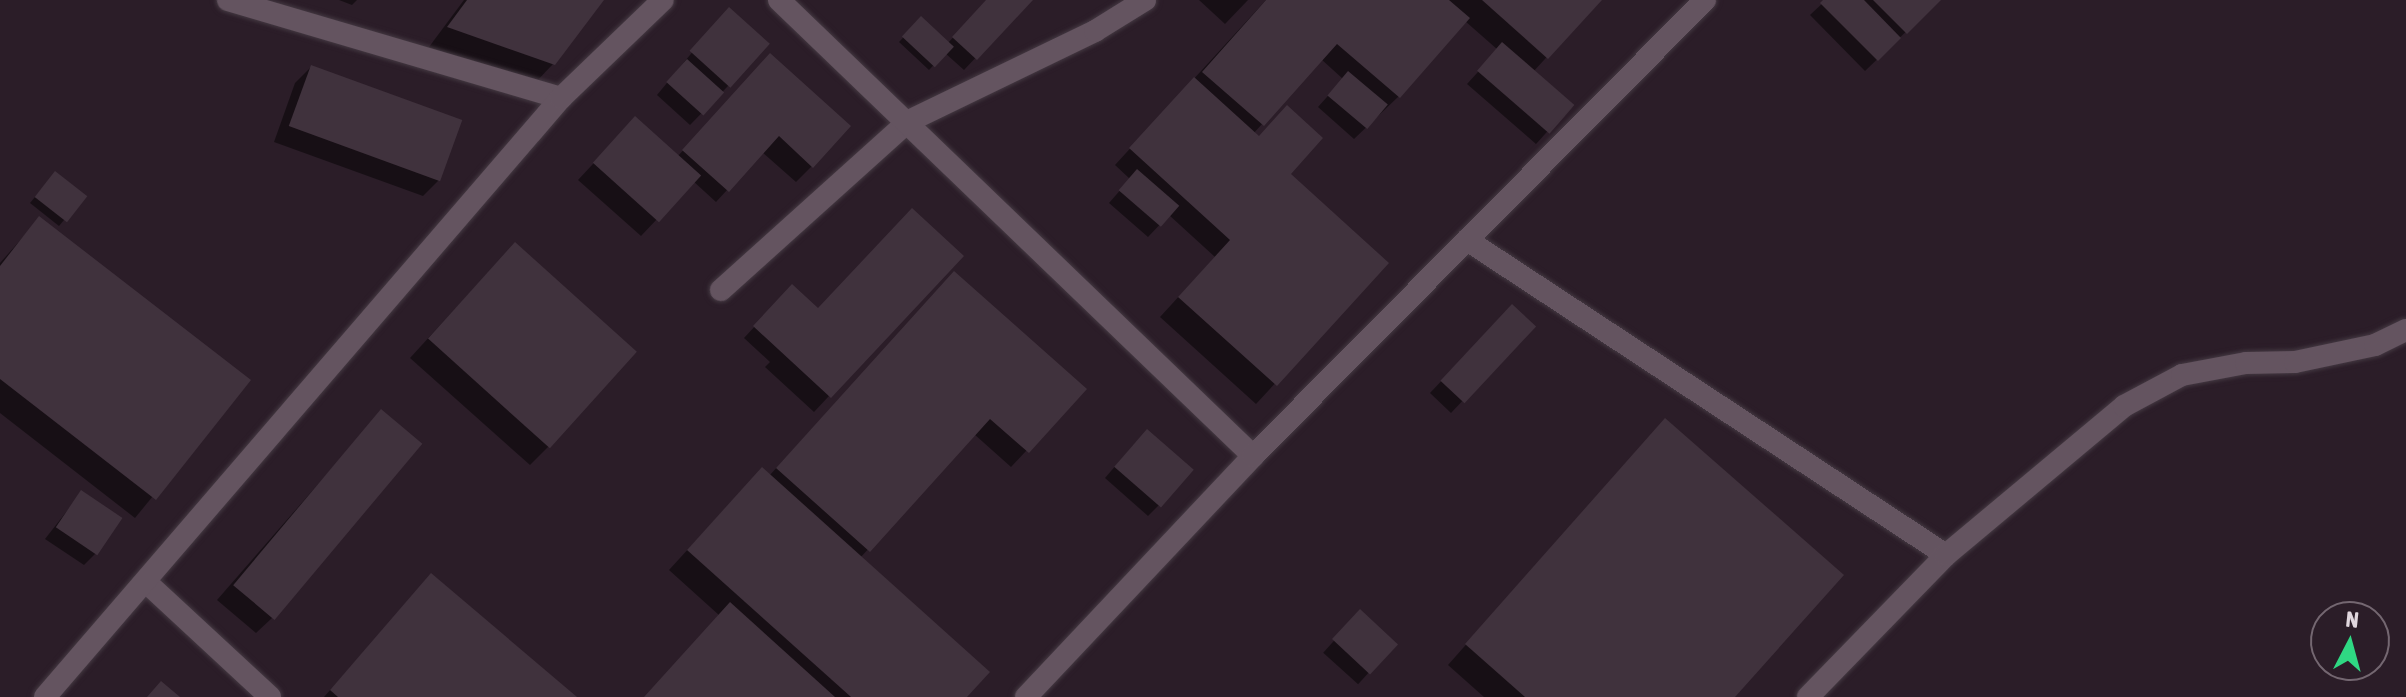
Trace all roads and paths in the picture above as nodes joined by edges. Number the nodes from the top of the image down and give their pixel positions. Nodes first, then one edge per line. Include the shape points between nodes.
1 (228, 0) edge
2 (663, 0) edge
3 (779, 0) edge
4 (1145, 0) edge
5 (1705, 0) edge
6 (561, 98) junction
7 (909, 121) junction
8 (1467, 240) junction
9 (721, 290) dead end
10 (2406, 330) edge
11 (1253, 456) junction
12 (1946, 555) junction
13 (146, 582) junction
14 (45, 697) edge
15 (270, 697) edge
16 (1026, 697) edge
17 (1808, 697) edge

1 - 6 street
2 - 6 street
3 - 7 street
4 - 7 street via 1095,31
5 - 8 street
6 - 13 street
7 - 9 street
7 - 11 street
8 - 11 street
8 - 12 street
10 - 12 street via 2375,345 2295,362 2246,363 2182,375 2124,406
11 - 16 street
12 - 17 street
13 - 14 street
13 - 15 street

